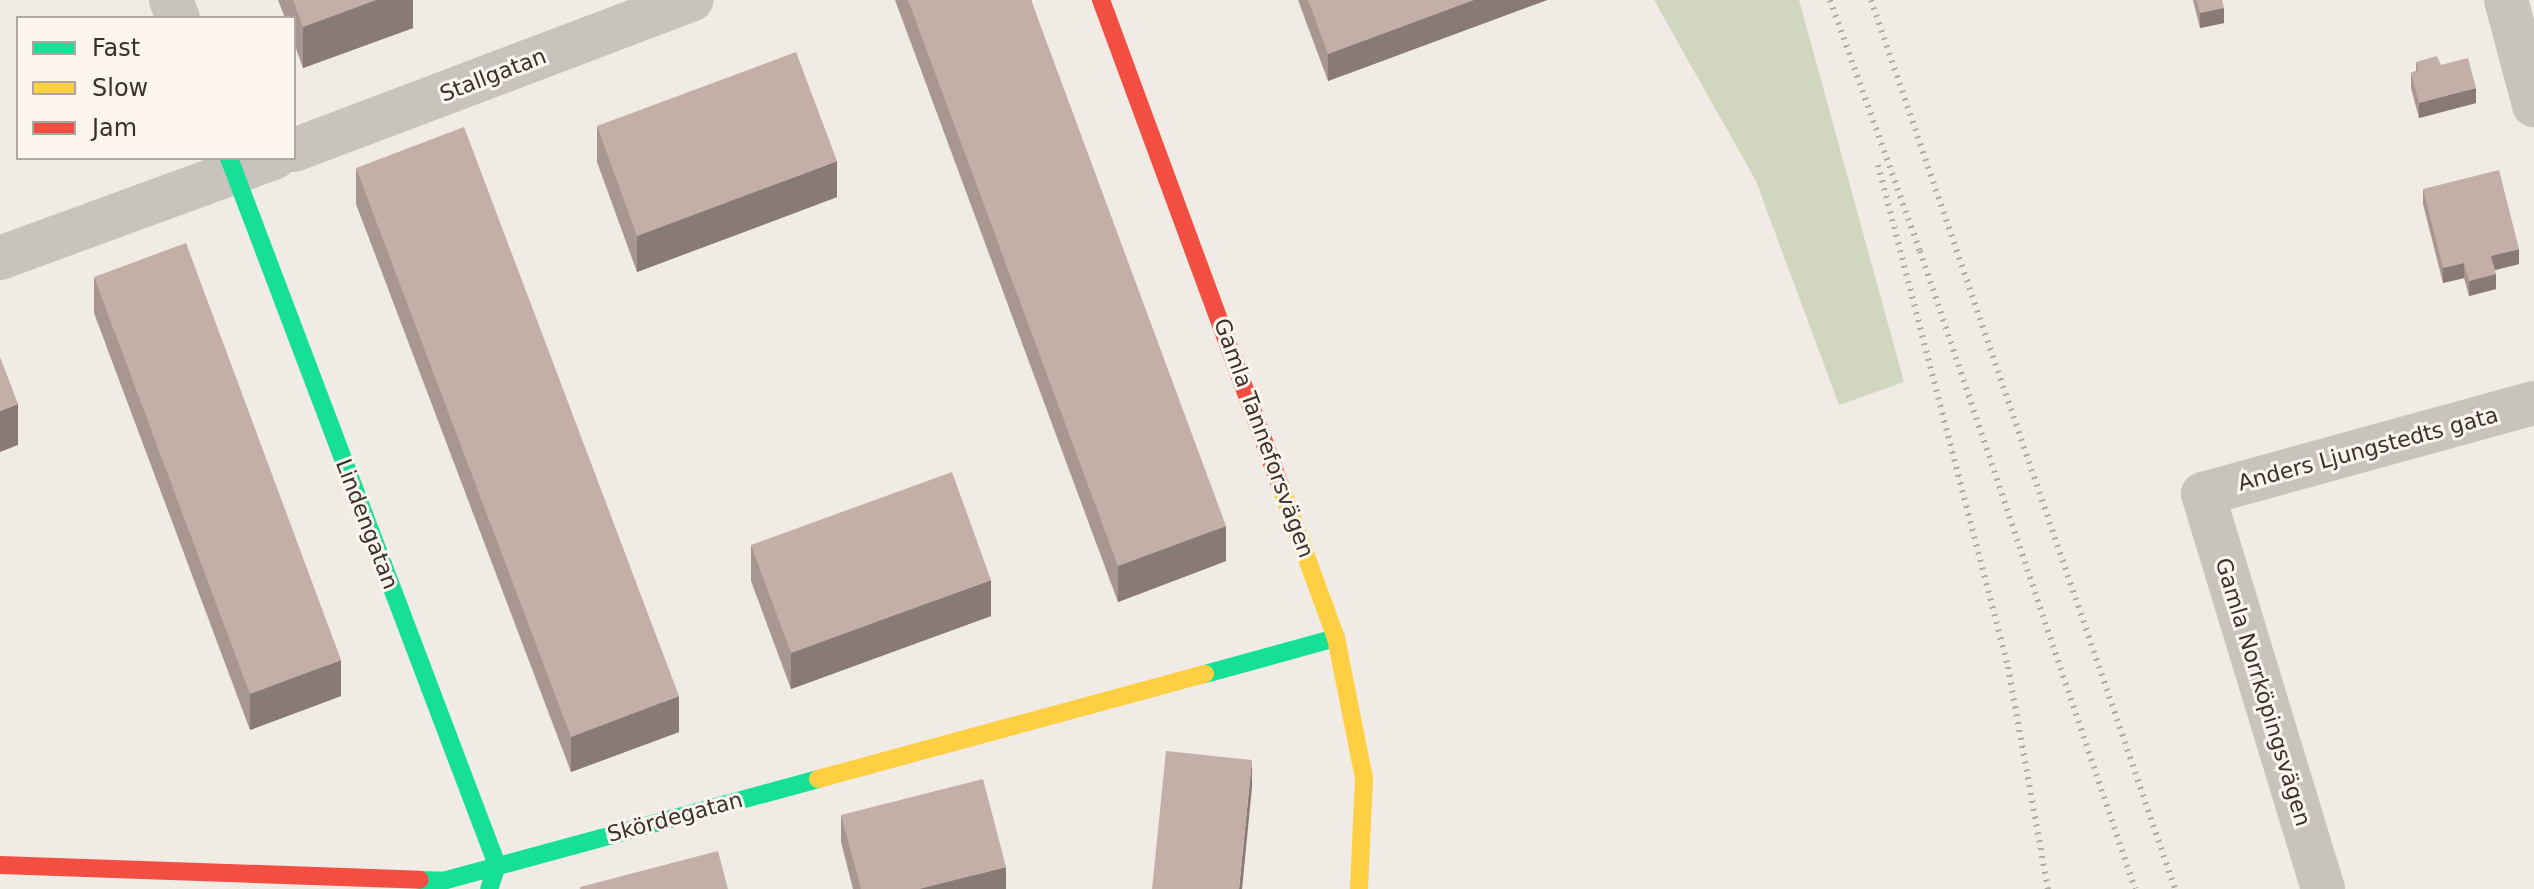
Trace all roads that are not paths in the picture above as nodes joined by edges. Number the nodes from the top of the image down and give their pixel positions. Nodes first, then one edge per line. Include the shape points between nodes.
1 (692, 0) edge
2 (1101, 0) edge
3 (2506, 0) edge
4 (2534, 105) edge
5 (296, 149) edge
6 (245, 163) edge
7 (0, 258) edge
8 (2534, 403) edge
9 (2203, 494) joint
10 (1336, 638) junction
11 (0, 865) edge
12 (497, 865) junction
13 (489, 889) edge
14 (1359, 889) edge
15 (2323, 889) edge

1 - 5 street, Stallgatan
2 - 10 street, Gamla Tanneforsvägen
3 - 4 street
6 - 7 street
6 - 12 street, Lindengatan
8 - 9 street, Anders Ljungstedts gata
9 - 15 street, Gamla Norrköpingsvägen
10 - 12 street, Skördegatan
10 - 14 street, Gamla Tanneforsvägen via 1364,778
11 - 12 street, Skördegatan via 443,881
12 - 13 street

